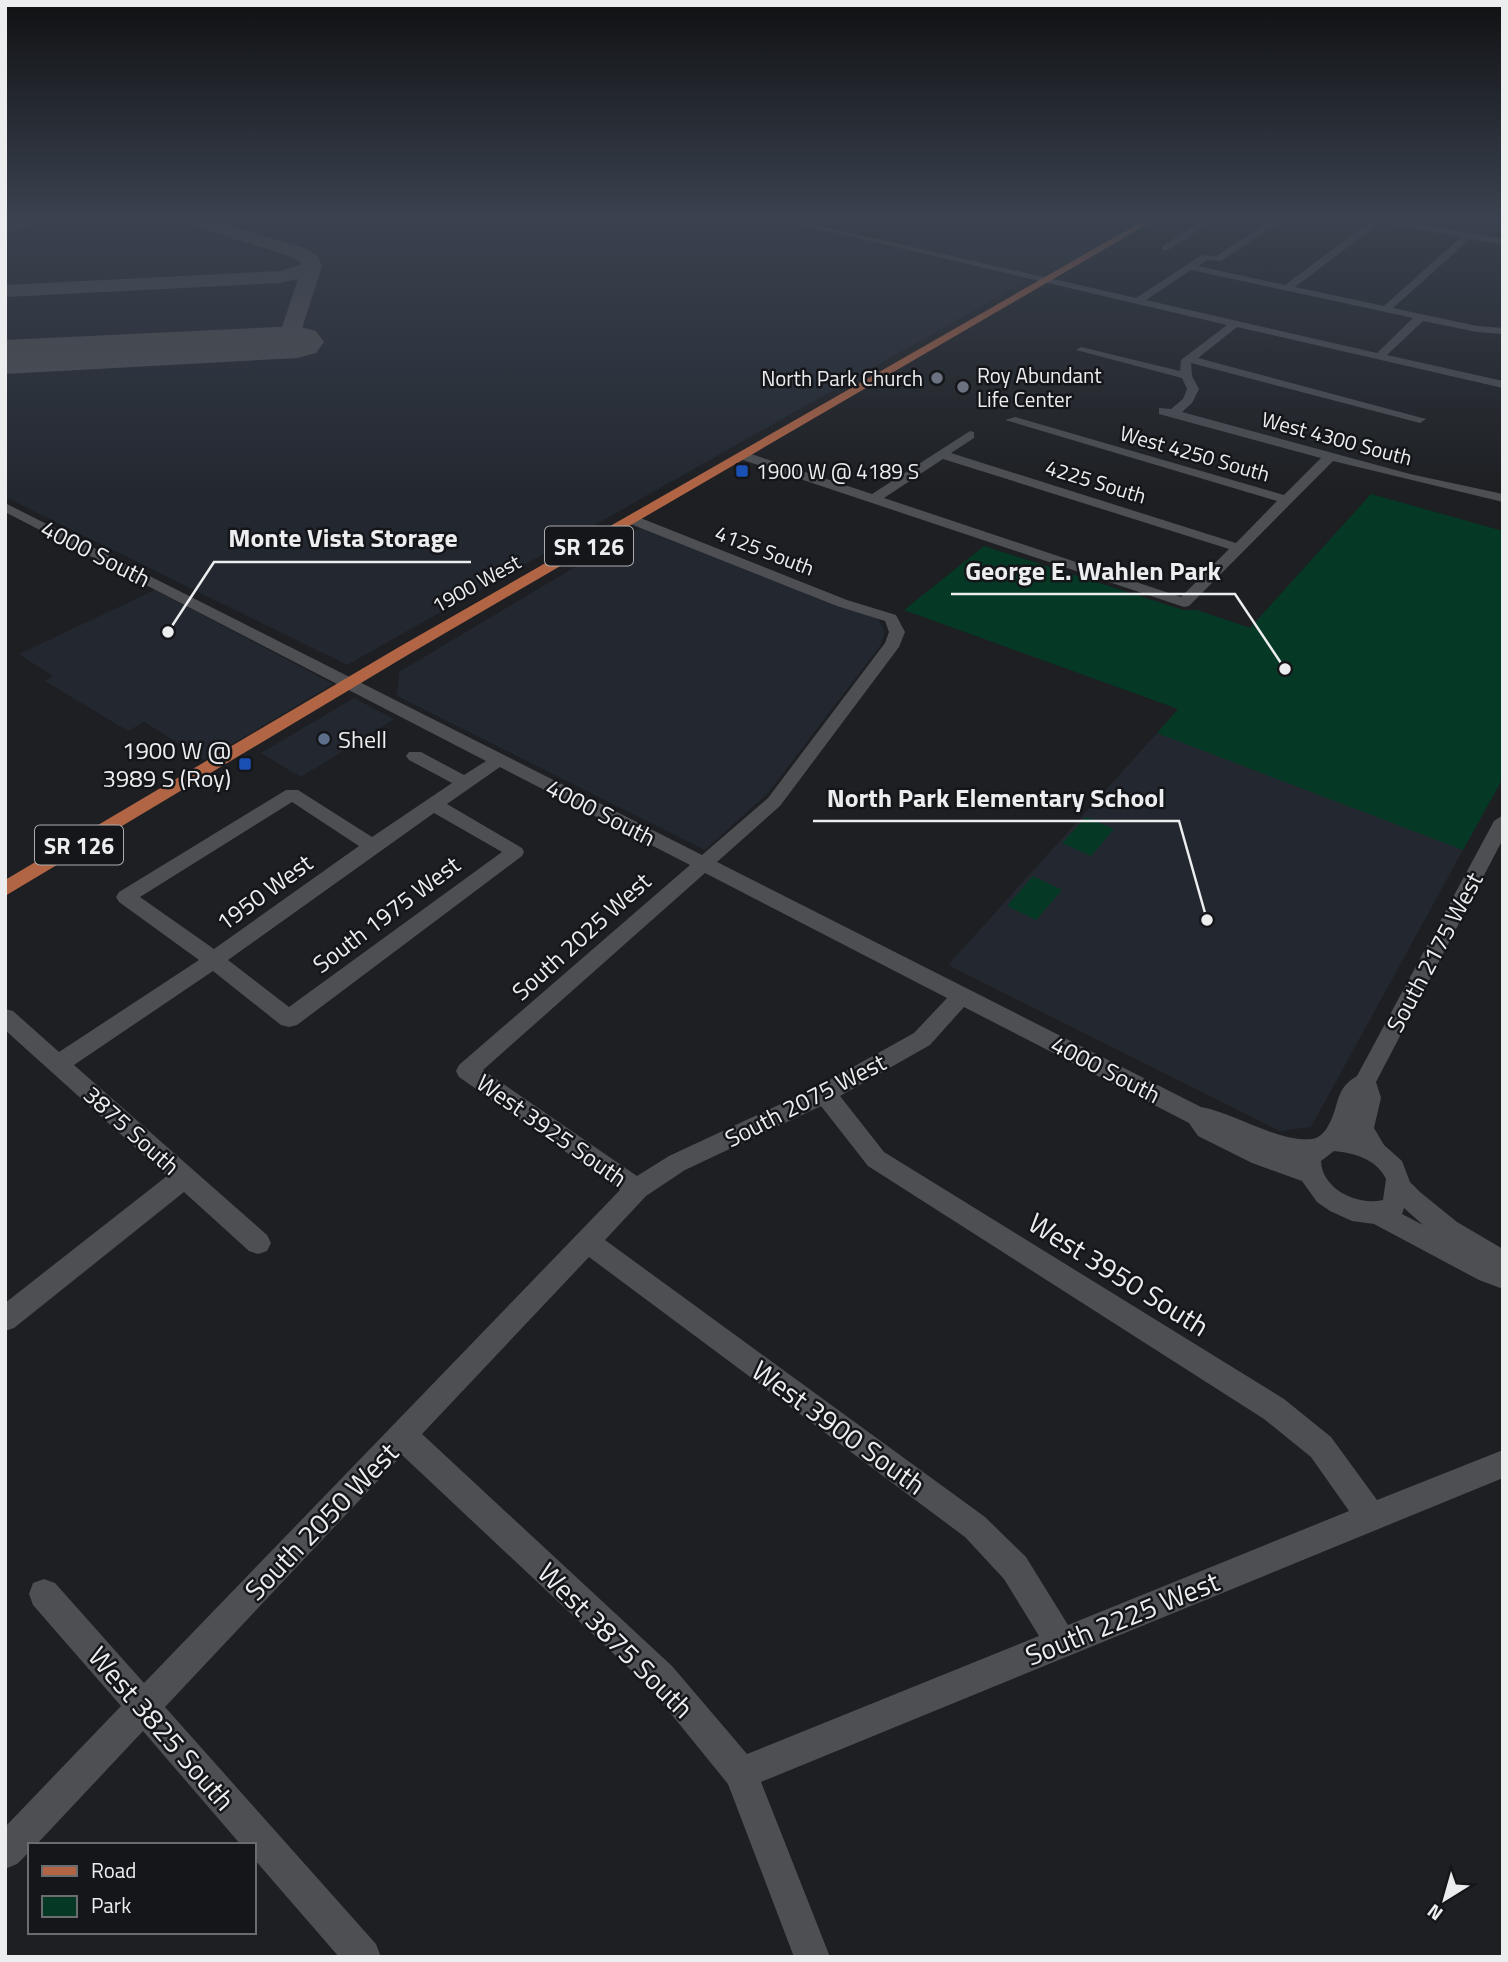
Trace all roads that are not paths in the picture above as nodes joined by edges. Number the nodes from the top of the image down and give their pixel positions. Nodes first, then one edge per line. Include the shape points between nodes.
1 (997, 310) edge
2 (1176, 310) edge
3 (1389, 310) edge
4 (1421, 317) junction
5 (1236, 323) junction
6 (1501, 328) edge
7 (1081, 350) dead end
8 (1380, 356) junction
9 (1190, 359) junction
10 (1186, 376) junction
11 (1503, 385) edge
12 (1420, 419) dead end
13 (1011, 421) dead end
14 (970, 435) dead end
15 (941, 454) junction
16 (744, 456) junction
17 (1330, 456) junction
18 (1503, 498) edge
19 (874, 499) junction
20 (1287, 500) junction
21 (5, 507) edge
22 (633, 520) junction
23 (1239, 548) junction
24 (882, 616) joint
25 (350, 683) junction
26 (415, 756) dead end
27 (499, 760) junction
28 (465, 783) junction
29 (433, 804) junction
30 (1503, 821) edge
31 (372, 846) junction
32 (702, 864) junction
33 (5, 889) edge
34 (214, 960) junction
35 (961, 996) junction
36 (5, 1017) edge
37 (59, 1064) junction
38 (467, 1071) joint
39 (1365, 1082) junction
40 (825, 1094) junction
41 (1375, 1152) junction
42 (1319, 1155) junction
43 (184, 1177) junction
44 (1400, 1188) junction
45 (637, 1189) junction
46 (1377, 1213) junction
47 (587, 1241) junction
48 (258, 1243) dead end
49 (1503, 1262) edge
50 (1503, 1277) edge
51 (5, 1319) edge
52 (402, 1436) junction
53 (1503, 1464) edge
54 (1371, 1517) junction
55 (44, 1594) dead end
56 (1061, 1643) junction
57 (144, 1707) junction
58 (741, 1773) junction
59 (5, 1852) edge
60 (363, 1957) edge
61 (812, 1957) edge

1 - 16 main road, 1900 West / SR 126
2 - 5 street
3 - 4 street
4 - 6 street via 1477,329
4 - 8 street
5 - 8 street
5 - 9 street
7 - 10 street
8 - 11 street
9 - 10 street via 1185,362
9 - 12 street
10 - 17 street, West 4300 South via 1193,389 1188,401 1168,413
13 - 20 street, West 4250 South
14 - 15 street
15 - 19 street
15 - 23 street, 4225 South
16 - 19 street
16 - 22 main road, 1900 West / SR 126
17 - 18 street, West 4300 South
17 - 20 street
19 - 23 street via 1184,603
20 - 23 street
21 - 25 street, 4000 South
22 - 24 street, 4125 South
22 - 25 main road, 1900 West / SR 126
24 - 32 street, South 2025 West via 895,625 893,644 774,802
25 - 27 street, 4000 South
25 - 33 main road, 1900 West / SR 126
26 - 28 street
27 - 28 street, 1950 West
27 - 32 street, 4000 South
28 - 29 street, 1950 West
29 - 31 street, 1950 West
29 - 34 street, South 1975 West via 515,852 289,1019
30 - 39 street, South 2175 West
31 - 34 street, 1950 West
31 - 34 street via 292,794 126,897
32 - 35 street, 4000 South
32 - 38 street, South 2025 West
34 - 37 street, 1950 West
35 - 40 street, South 2075 West via 922,1039
35 - 42 street, 4000 South via 1197,1116 1206,1129 1260,1156
36 - 37 street, 3875 South
37 - 43 street, 3875 South
38 - 45 street, West 3925 South
39 - 41 street, South 2175 West via 1370,1098 1362,1128
39 - 42 street, South 2175 West via 1353,1089 1339,1128
40 - 45 street, South 2075 West via 677,1163
40 - 54 street, West 3950 South via 876,1159 1275,1409 1321,1447
41 - 42 street via 1350,1142
41 - 44 street via 1393,1168
42 - 46 street via 1321,1192 1341,1207
43 - 48 street, 3875 South
43 - 51 street
44 - 46 street via 1392,1208
44 - 49 street via 1443,1228
45 - 47 street, South 2050 West
46 - 50 street
47 - 52 street, South 2050 West
47 - 56 street, West 3900 South via 975,1527 1015,1568
52 - 57 street, South 2050 West
52 - 58 street, West 3875 South via 661,1677
53 - 54 street, South 2225 West
54 - 56 street, South 2225 West
55 - 57 street, West 3825 South
56 - 58 street, South 2225 West
57 - 59 street, South 2050 West
57 - 60 street, West 3825 South
58 - 61 street, West 3875 South

